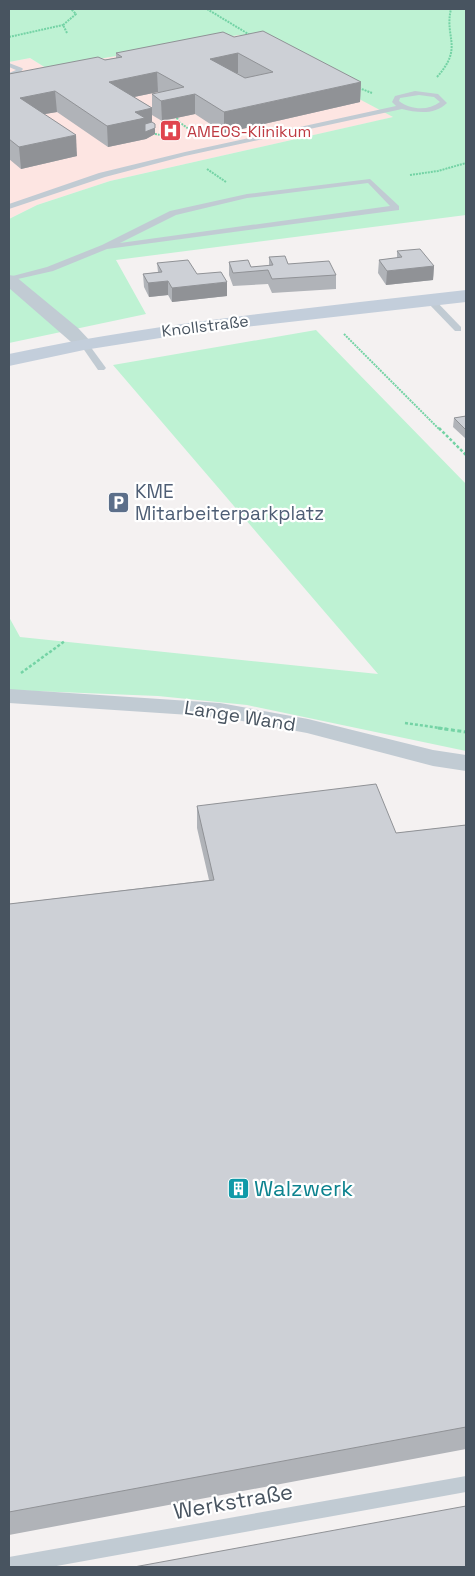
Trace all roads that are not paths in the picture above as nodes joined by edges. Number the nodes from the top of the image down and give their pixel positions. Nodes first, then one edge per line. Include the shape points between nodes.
1 (9, 65) edge
2 (9, 75) edge
3 (402, 107) junction
4 (9, 207) edge
5 (105, 247) junction
6 (9, 279) edge
7 (466, 296) edge
8 (431, 301) junction
9 (458, 329) dead end
10 (84, 344) junction
11 (9, 360) edge
12 (101, 368) dead end
13 (11, 687) edge
14 (466, 763) edge
15 (466, 1484) edge
16 (9, 1566) edge

1 - 2 lane via 20,69
3 - 3 lane via 395,100 408,93 442,98 444,103 431,109
3 - 4 lane via 102,175
5 - 5 lane via 173,213 247,196 370,181 396,208
5 - 6 lane via 50,269
6 - 10 street
7 - 8 street, Knollstraße
8 - 9 lane
8 - 10 street, Knollstraße via 192,327
10 - 11 street, Knollstraße
10 - 12 lane
13 - 14 street, Lange Wand via 220,710 308,726 433,758
15 - 16 lane, Werkstraße

